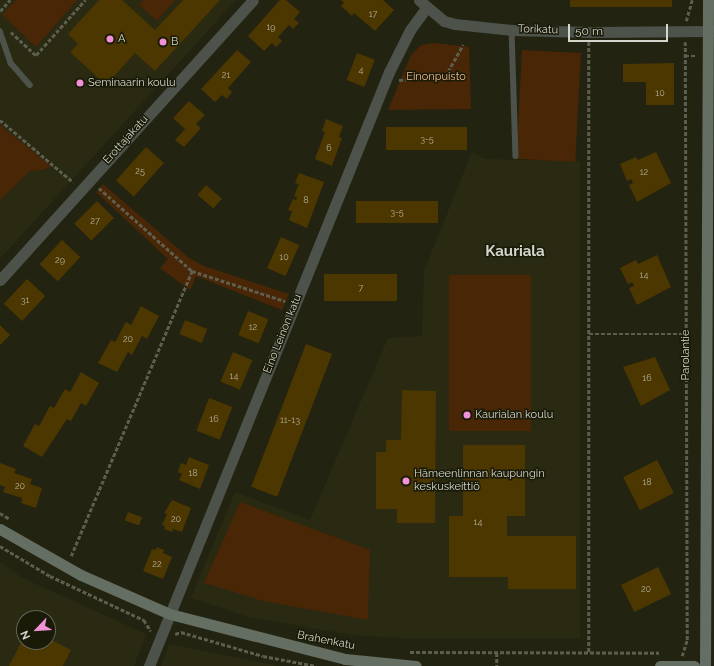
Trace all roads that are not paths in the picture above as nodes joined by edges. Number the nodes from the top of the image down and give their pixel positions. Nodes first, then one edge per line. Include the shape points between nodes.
1 (708, 0) edge
2 (251, 1) edge
3 (423, 4) edge
4 (512, 30) junction
5 (0, 31) edge
6 (711, 31) edge
7 (30, 85) dead end
8 (516, 156) dead end
9 (0, 280) edge
10 (0, 529) edge
11 (170, 614) junction
12 (345, 663) edge
13 (149, 666) edge
14 (416, 666) edge
15 (660, 666) edge
16 (694, 666) edge
17 (705, 666) edge

1 - 6 main road, Parolantie
2 - 9 street, Erottajakatu
3 - 4 street, Torikatu via 450,23
3 - 11 street, Eino Leinon katu via 389,72
4 - 6 street, Torikatu
4 - 8 lane
5 - 7 lane via 11,63
6 - 17 main road, Parolantie
10 - 11 main road, Brahenkatu via 81,575
11 - 12 main road, Brahenkatu
11 - 13 street, Eino Leinon katu
12 - 14 main road, Brahenkatu
15 - 16 main road

